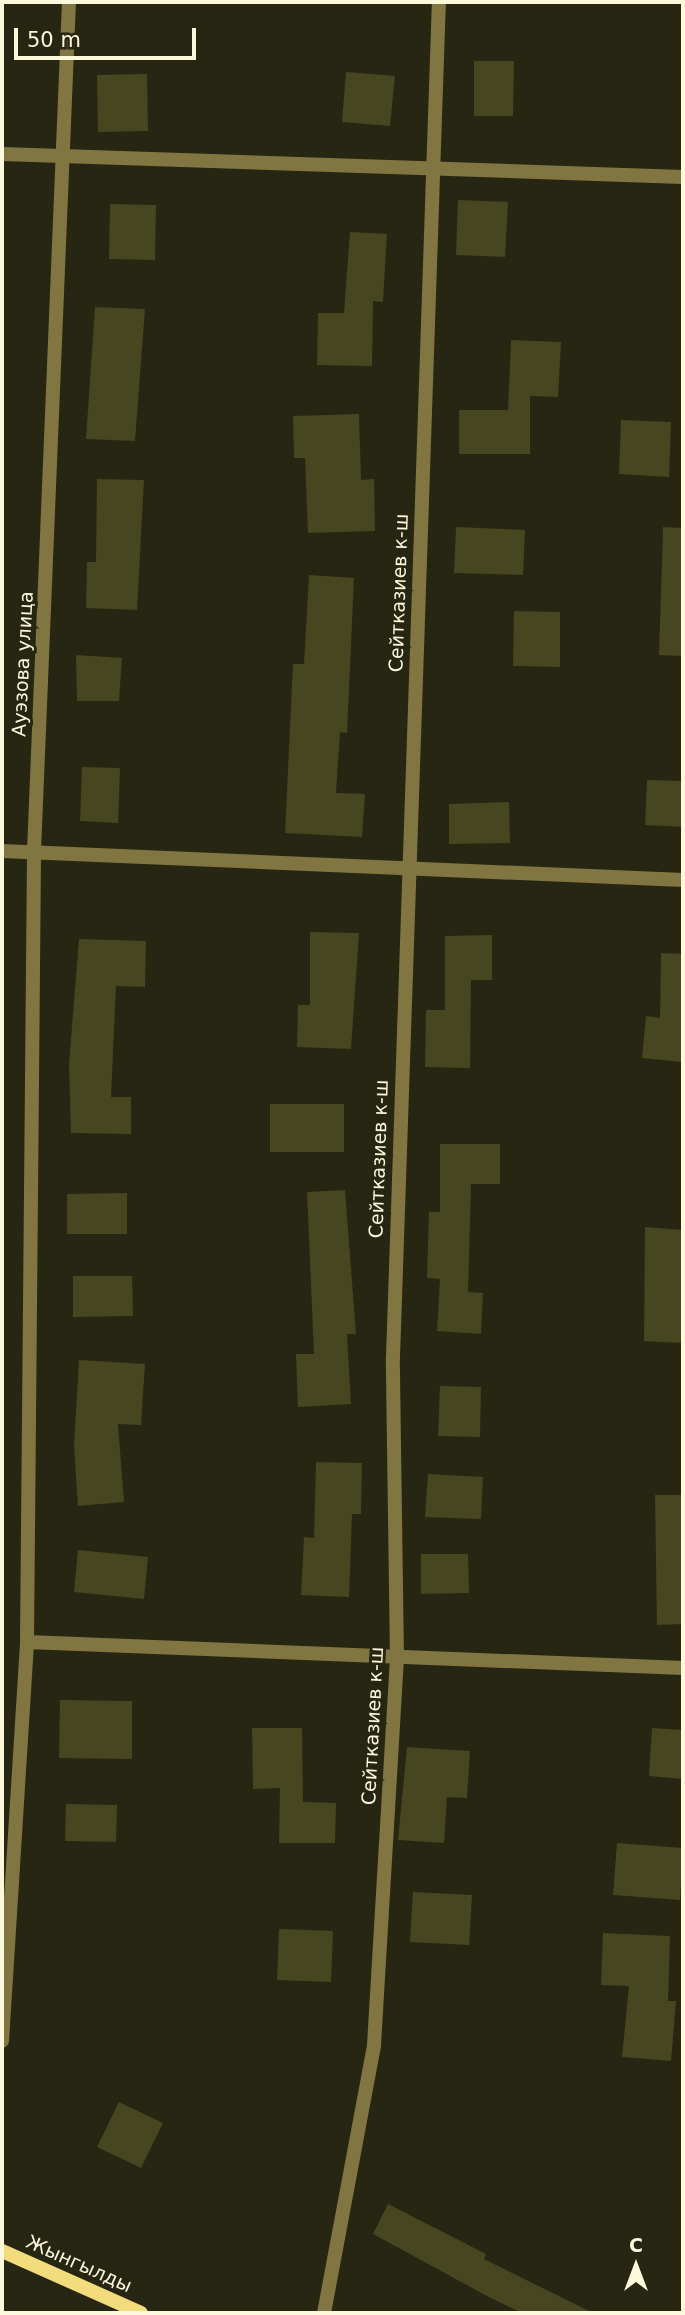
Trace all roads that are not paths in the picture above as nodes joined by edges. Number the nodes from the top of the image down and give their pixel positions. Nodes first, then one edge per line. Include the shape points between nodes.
1 (69, 2) edge
2 (439, 2) edge
3 (2, 154) edge
4 (66, 155) junction
5 (434, 169) junction
6 (683, 177) edge
7 (2, 851) edge
8 (34, 851) junction
9 (407, 869) junction
10 (683, 880) edge
11 (27, 1642) junction
12 (397, 1660) junction
13 (683, 1668) edge
14 (2, 2041) edge
15 (2, 2251) edge
16 (141, 2313) edge
17 (324, 2313) edge

1 - 4 street, Ауэзова улица
2 - 5 street, Сейтказиев к-ш
3 - 4 street
4 - 5 street
4 - 8 street, Ауэзова улица
5 - 6 street
5 - 9 street, Сейтказиев к-ш
7 - 8 street
8 - 9 street
8 - 11 street, Ауэзова улица
9 - 10 street
9 - 12 street, Сейтказиев к-ш via 393,1357
11 - 12 street
11 - 14 street, Ауэзова улица
12 - 13 street
12 - 17 street, Сейтказиев к-ш via 374,2045
15 - 16 street, Жынгылды

